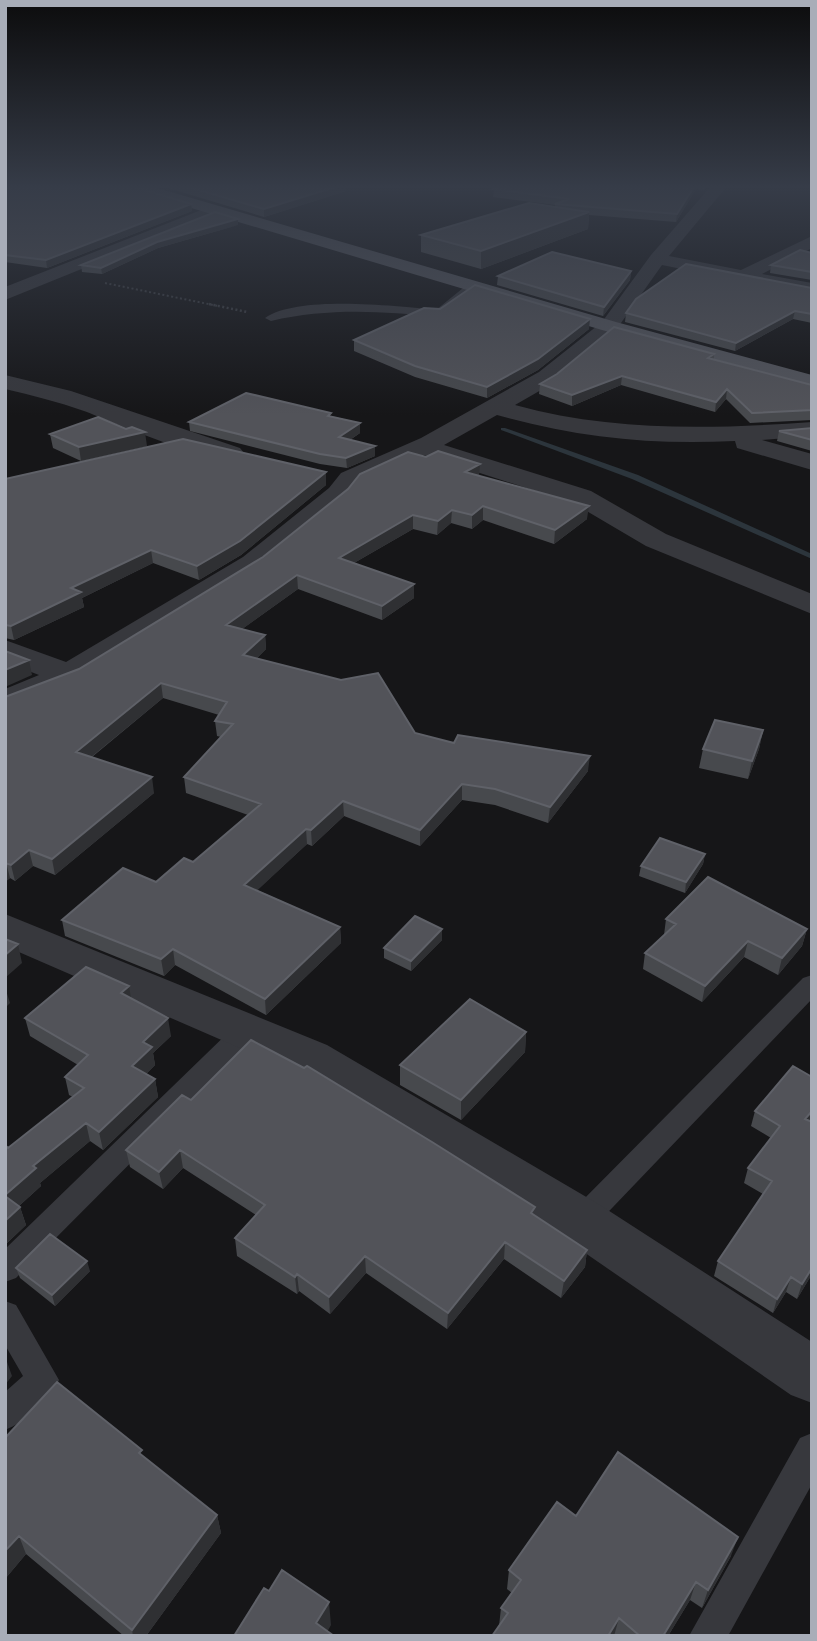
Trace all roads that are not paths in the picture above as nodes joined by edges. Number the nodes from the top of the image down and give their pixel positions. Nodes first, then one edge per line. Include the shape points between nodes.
1 (84, 262) edge
2 (389, 262) edge
3 (655, 262) edge
4 (671, 262) edge
5 (772, 262) edge
6 (5, 273) edge
7 (745, 275) junction
8 (45, 277) junction
9 (472, 286) junction
10 (812, 289) edge
11 (5, 294) edge
12 (271, 318) road end
13 (609, 326) junction
14 (5, 382) edge
15 (812, 382) edge
16 (496, 407) junction
17 (812, 429) edge
18 (724, 436) junction
19 (422, 447) junction
20 (256, 459) edge
21 (812, 462) edge
22 (320, 475) edge
23 (350, 479) junction
24 (812, 605) edge
25 (5, 650) edge
26 (68, 675) junction
27 (5, 701) edge
28 (5, 929) edge
29 (812, 984) edge
30 (246, 1031) junction
31 (581, 1221) junction
32 (5, 1269) edge
33 (5, 1315) edge
34 (812, 1375) edge
35 (5, 1414) edge
36 (812, 1450) edge
37 (707, 1636) edge

1 - 8 street
2 - 9 main road
3 - 13 street
4 - 7 street
5 - 7 street
6 - 8 street
7 - 10 street
8 - 11 street
9 - 12 lane via 438,314 382,307 301,309
9 - 13 main road
13 - 15 main road
13 - 16 street via 547,377
14 - 20 street via 85,402 180,445
16 - 18 street via 578,428
16 - 19 street
17 - 18 street
18 - 21 street
19 - 23 street
19 - 24 street via 582,497 656,540
22 - 23 street
23 - 26 street via 254,563
25 - 26 street
26 - 27 street
28 - 30 street
29 - 31 lane
30 - 31 street via 310,1058
30 - 32 lane
31 - 34 street
33 - 35 lane via 43,1380
36 - 37 lane

